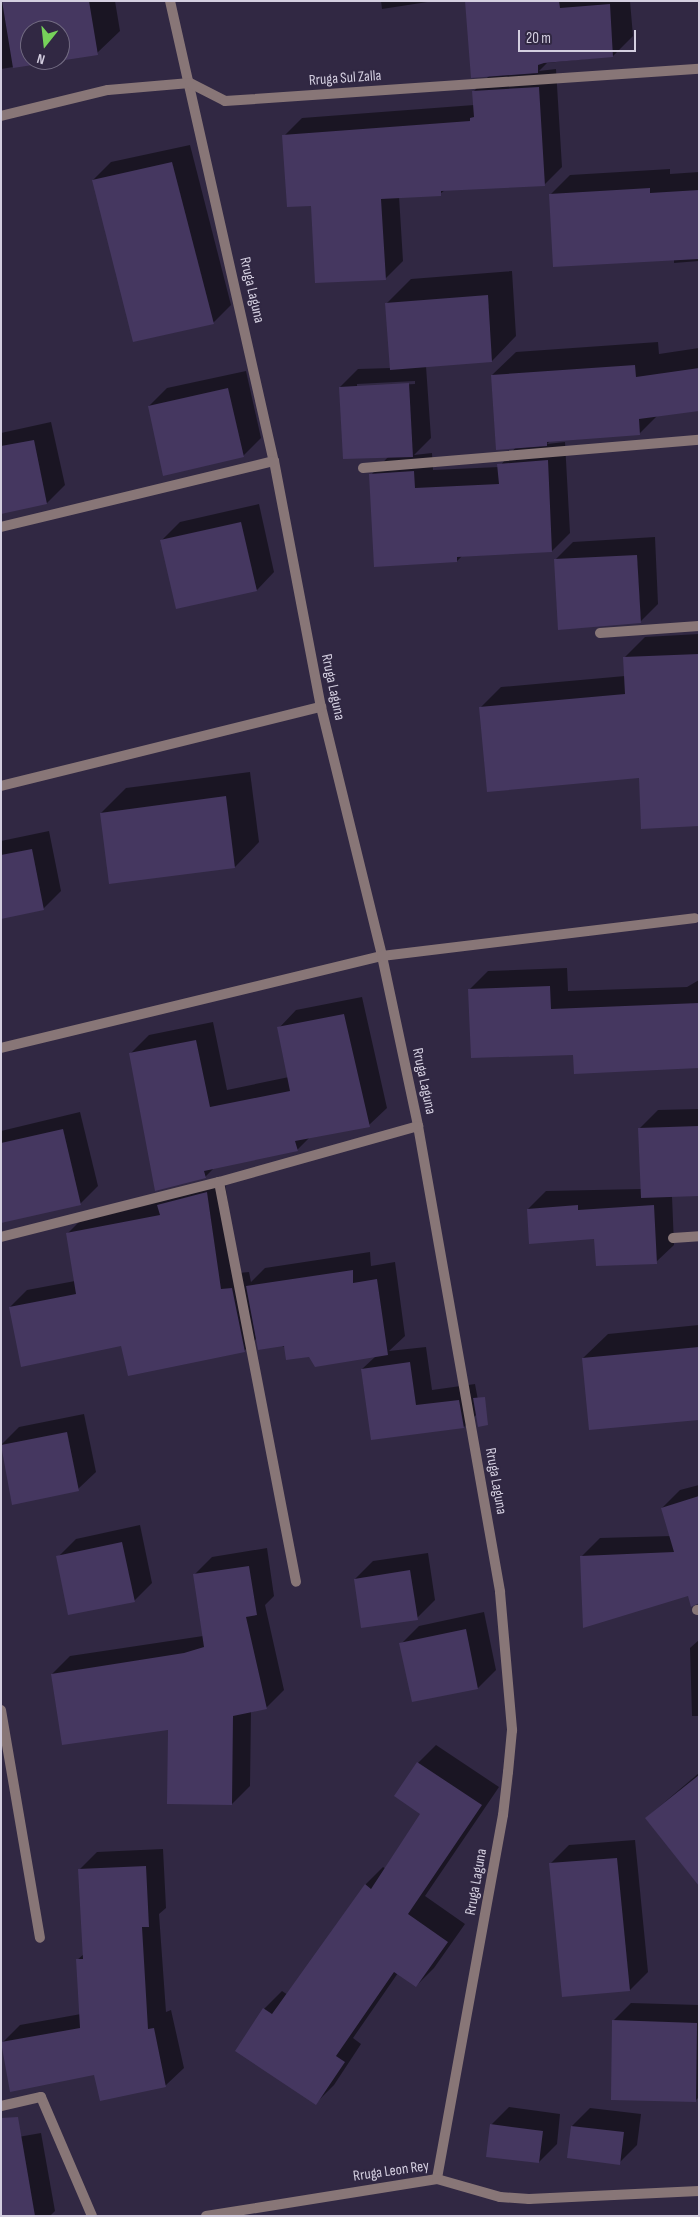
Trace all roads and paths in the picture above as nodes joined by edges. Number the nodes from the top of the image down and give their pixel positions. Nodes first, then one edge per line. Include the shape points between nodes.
1 (170, 1) edge
2 (699, 69) edge
3 (190, 83) junction
4 (1, 116) edge
5 (699, 440) edge
6 (274, 461) junction
7 (362, 468) dead end
8 (1, 528) edge
9 (699, 626) edge
10 (600, 633) dead end
11 (321, 707) junction
12 (1, 786) edge
13 (695, 918) dead end
14 (382, 956) junction
15 (1, 1048) edge
16 (418, 1126) junction
17 (220, 1182) junction
18 (699, 1236) edge
19 (1, 1237) edge
20 (674, 1238) dead end
21 (296, 1582) dead end
22 (1, 1710) edge
23 (40, 1938) dead end
24 (1, 2106) edge
25 (437, 2179) junction
26 (699, 2191) edge
27 (92, 2216) edge
28 (206, 2216) edge

1 - 3 street, Rruga Laguna
2 - 3 street, Rruga Sul Zalla via 225,101
3 - 4 street via 108,90
3 - 6 street, Rruga Laguna
5 - 7 street
6 - 8 street
6 - 11 street, Rruga Laguna
9 - 10 street
11 - 12 street
11 - 14 street, Rruga Laguna
13 - 14 street
14 - 15 street
14 - 16 street, Rruga Laguna
16 - 17 street
16 - 25 street, Rruga Laguna via 500,1592 512,1730 503,1816
17 - 19 street
17 - 21 street
18 - 20 street
22 - 23 street
24 - 27 street via 41,2097
25 - 26 street, Rruga Leon Rey via 500,2197 529,2199
25 - 28 street, Rruga Leon Rey

